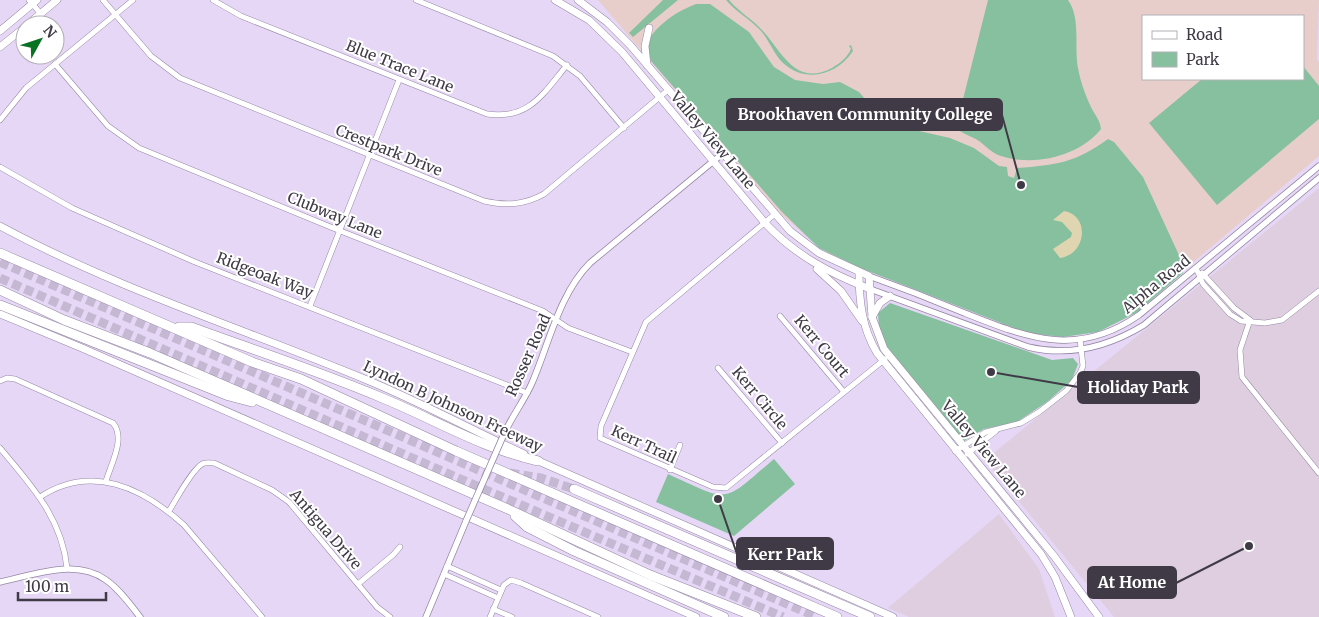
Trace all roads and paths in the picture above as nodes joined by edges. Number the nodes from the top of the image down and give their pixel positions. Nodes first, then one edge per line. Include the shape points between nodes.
1 (57, 0) edge
2 (103, 0) edge
3 (133, 0) edge
4 (213, 0) edge
5 (416, 0) edge
6 (555, 0) edge
7 (578, 0) edge
8 (33, 1) edge
9 (41, 14) joint
10 (115, 14) junction
11 (649, 28) dead end
12 (0, 31) edge
13 (0, 35) edge
14 (15, 35) edge
15 (3, 45) edge
16 (65, 56) edge
17 (54, 65) edge
18 (56, 65) edge
19 (567, 65) junction
20 (647, 65) junction
21 (399, 80) junction
22 (668, 90) junction
23 (660, 98) junction
24 (0, 120) edge
25 (624, 128) junction
26 (722, 154) junction
27 (369, 156) junction
28 (713, 161) junction
29 (1319, 166) edge
30 (0, 167) edge
31 (1319, 178) edge
32 (775, 214) junction
33 (765, 223) junction
34 (0, 226) edge
35 (339, 230) junction
36 (0, 253) edge
37 (808, 260) junction
38 (1196, 268) junction
39 (859, 272) junction
40 (869, 276) junction
41 (1202, 276) junction
42 (859, 285) junction
43 (870, 289) junction
44 (0, 290) edge
45 (1319, 292) edge
46 (890, 296) junction
47 (0, 305) edge
48 (310, 306) junction
49 (0, 314) edge
50 (780, 316) dead end
51 (872, 318) junction
52 (557, 320) junction
53 (1250, 320) junction
54 (172, 326) junction
55 (865, 327) junction
56 (1080, 339) junction
57 (1082, 350) junction
58 (632, 352) junction
59 (889, 356) junction
60 (882, 361) junction
61 (718, 368) dead end
62 (0, 381) edge
63 (844, 392) junction
64 (527, 393) junction
65 (277, 408) junction
66 (996, 431) junction
67 (782, 443) junction
68 (680, 445) dead end
69 (962, 445) junction
70 (0, 448) edge
71 (955, 451) junction
72 (968, 453) junction
73 (962, 458) junction
74 (538, 461) junction
75 (670, 470) junction
76 (1319, 472) edge
77 (106, 481) junction
78 (574, 490) tunnel mouth
79 (40, 497) junction
80 (510, 510) junction
81 (169, 511) junction
82 (400, 547) dead end
83 (1048, 549) junction
84 (1041, 554) junction
85 (447, 566) junction
86 (67, 568) junction
87 (444, 574) junction
88 (0, 582) edge
89 (358, 584) junction
90 (501, 590) junction
91 (498, 598) junction
92 (493, 609) junction
93 (1071, 616) edge
94 (1097, 616) edge
95 (140, 617) edge
96 (262, 617) edge
97 (390, 617) edge
98 (426, 617) edge
99 (490, 617) edge
100 (512, 617) edge
101 (598, 617) edge
102 (696, 617) edge
103 (724, 617) edge
104 (756, 617) edge
105 (837, 617) edge
106 (870, 617) edge
107 (893, 617) edge

1 - 9 main road
2 - 10 street, Crestpark Drive
3 - 10 street
4 - 21 street, Blue Trace Lane via 241,16
5 - 19 street via 539,48
6 - 23 main road, Valley View Lane via 581,14 604,34
7 - 20 main road, Valley View Lane via 606,22
8 - 9 street
8 - 12 main road
10 - 16 street
10 - 27 street, Crestpark Drive via 151,56 180,78
11 - 20 main road via 645,46
13 - 15 main road
14 - 15 main road
17 - 24 street via 18,96
18 - 35 street, Clubway Lane via 108,126 139,148
19 - 21 street, Blue Trace Lane via 530,108 503,116 487,114
19 - 25 street via 587,83
20 - 22 main road, Valley View Lane
21 - 27 street
22 - 23 street, Crestpark Drive
22 - 26 main road, Valley View Lane
23 - 25 street, Crestpark Drive
23 - 28 main road, Valley View Lane
25 - 27 street, Crestpark Drive via 544,194 508,205 484,201
26 - 28 street, Rosser Road
26 - 32 main road, Valley View Lane
27 - 35 street
28 - 33 main road, Valley View Lane
28 - 52 street, Rosser Road via 583,270
29 - 38 street, Alpha Road
30 - 48 street, Ridgeoak Way via 98,220
31 - 41 street, Alpha Road
32 - 33 street, Kerr Trail
32 - 39 main road, Valley View Lane via 802,241 835,262
33 - 37 main road, Valley View Lane
33 - 58 street, Kerr Trail via 650,318
34 - 74 main road, Lyndon B Johnson Freeway via 56,256 108,278 367,380
35 - 48 street
35 - 52 street, Clubway Lane via 544,311
36 - 54 highway
37 - 42 main road, Valley View Lane
37 - 55 main road via 841,291
38 - 41 street
38 - 56 street, Alpha Road via 1129,323
39 - 40 main road, Valley View Lane
39 - 42 main road, Valley View Lane
40 - 43 main road, Valley View Lane
40 - 56 street, Alpha Road via 1028,337 1050,341
41 - 53 street
41 - 57 street, Alpha Road via 1132,332
42 - 43 main road, Valley View Lane
42 - 55 main road, Valley View Lane
43 - 46 street, Alpha Road
43 - 51 main road, Valley View Lane
44 - 65 highway via 64,320
45 - 53 street via 1282,320 1265,323
46 - 51 main road via 880,302
46 - 57 street, Alpha Road via 1022,346 1045,351
47 - 65 highway via 229,396
48 - 64 street, Ridgeoak Way
49 - 102 main road
50 - 63 street, Kerr Court
51 - 59 main road, Valley View Lane
52 - 58 street, Clubway Lane via 568,328
52 - 64 street, Rosser Road
53 - 76 street via 1240,350 1242,377
54 - 74 highway via 191,328 322,374 511,455
54 - 105 highway via 252,362 310,383 456,451
55 - 60 main road, Valley View Lane
56 - 57 street
57 - 66 street via 1084,363 1066,391 1034,416
58 - 75 street, Kerr Trail via 601,426 600,438
59 - 60 street, Kerr Trail
59 - 69 main road, Valley View Lane
60 - 63 street, Kerr Trail
60 - 71 main road, Valley View Lane
61 - 67 street, Kerr Circle
62 - 77 street via 15,379 113,423 118,429 118,442
63 - 67 street, Kerr Trail
64 - 85 street, Rosser Road, bridge via 504,434
65 - 80 highway
66 - 69 street via 986,432
66 - 72 street
67 - 75 street, Kerr Trail via 726,488 712,487
68 - 75 street
69 - 71 street
69 - 72 main road, Valley View Lane
70 - 79 street
71 - 73 main road, Valley View Lane
72 - 73 street
72 - 83 main road, Valley View Lane
73 - 84 main road, Valley View Lane
74 - 107 main road, Lyndon B Johnson Freeway
77 - 79 street via 70,482
77 - 81 street
78 - 106 highway
79 - 86 street via 59,532
80 - 103 highway via 527,527 566,547
80 - 104 highway via 650,575
81 - 89 street, Antigua Drive via 202,464 214,463 272,490 289,502
81 - 96 street via 198,539
82 - 89 street
83 - 84 main road
83 - 94 main road, Valley View Lane
84 - 93 main road, Valley View Lane via 1055,577
85 - 87 street, Rosser Road
85 - 90 street
86 - 88 street
86 - 95 street via 86,570 106,579
87 - 91 street
87 - 98 street, Rosser Road
89 - 97 street, Antigua Drive
90 - 91 street
90 - 101 street via 507,582 516,581
91 - 92 street
92 - 99 street
92 - 100 street

